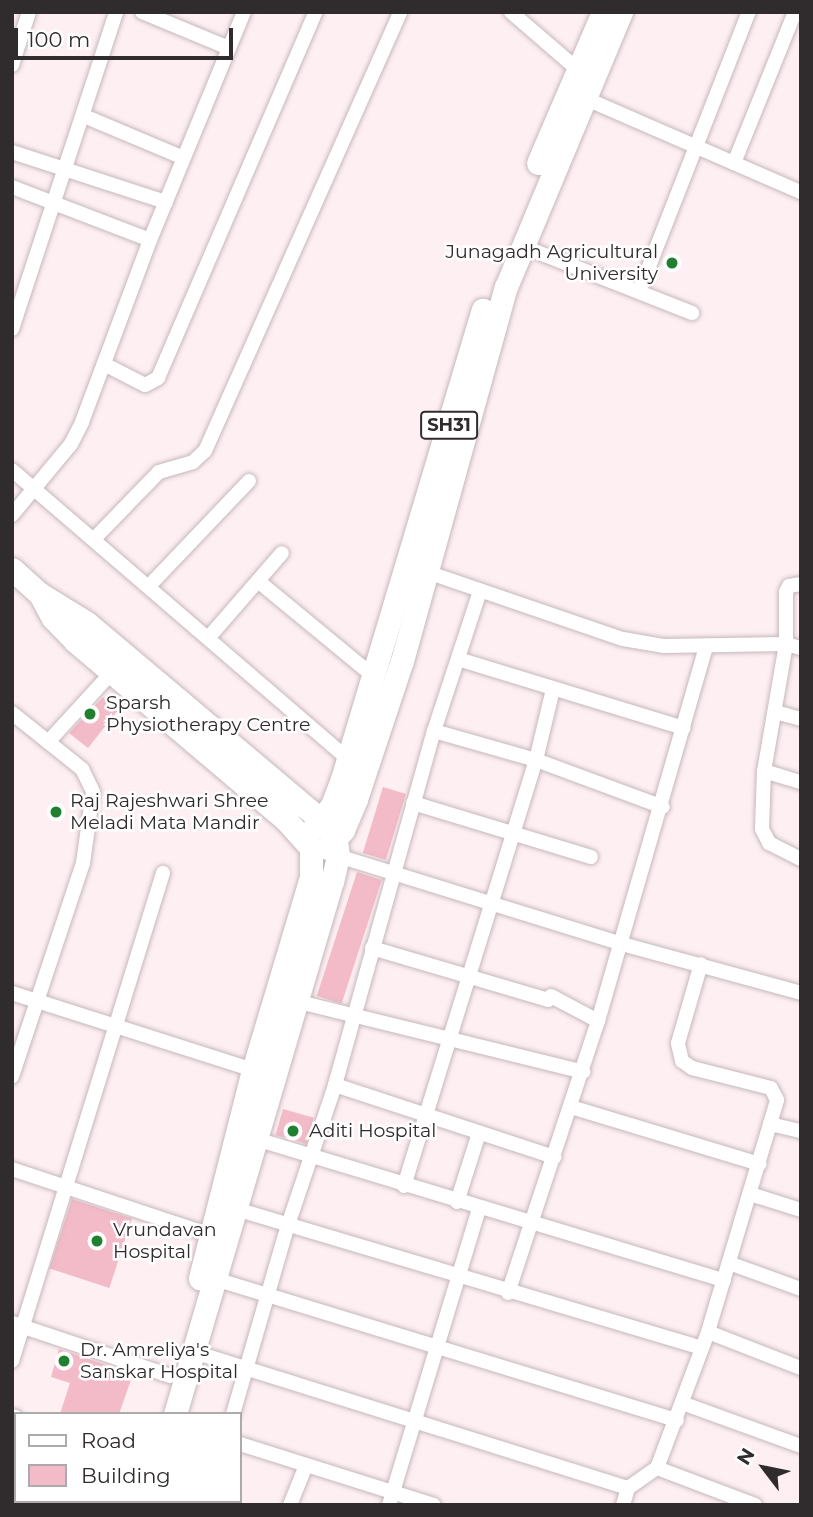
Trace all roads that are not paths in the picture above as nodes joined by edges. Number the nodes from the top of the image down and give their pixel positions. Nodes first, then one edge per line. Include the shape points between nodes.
1 (29, 12) edge
2 (116, 12) edge
3 (142, 12) edge
4 (244, 12) edge
5 (316, 12) edge
6 (400, 12) edge
7 (512, 12) edge
8 (603, 12) edge
9 (621, 12) edge
10 (749, 12) edge
11 (795, 12) edge
12 (229, 48) junction
13 (12, 65) edge
14 (577, 69) junction
15 (582, 97) junction
16 (84, 116) junction
17 (696, 147) junction
18 (12, 152) edge
19 (184, 158) junction
20 (734, 163) junction
21 (67, 169) junction
22 (12, 187) edge
23 (801, 192) edge
24 (166, 202) junction
25 (55, 204) junction
26 (150, 240) junction
27 (522, 246) junction
28 (639, 292) junction
29 (692, 313) dead end
30 (12, 329) edge
31 (104, 365) junction
32 (12, 470) edge
33 (248, 481) dead end
34 (35, 489) junction
35 (12, 515) edge
36 (95, 538) junction
37 (282, 553) dead end
38 (12, 569) edge
39 (427, 572) junction
40 (258, 581) junction
41 (801, 584) edge
42 (149, 586) junction
43 (481, 591) junction
44 (209, 638) junction
45 (782, 644) junction
46 (706, 647) junction
47 (801, 649) edge
48 (458, 659) junction
49 (119, 665) junction
50 (370, 674) junction
51 (553, 689) junction
52 (775, 712) junction
53 (12, 713) edge
54 (801, 719) edge
55 (684, 728) junction
56 (434, 731) junction
57 (48, 742) junction
58 (347, 758) junction
59 (536, 761) junction
60 (764, 771) junction
61 (801, 782) edge
62 (413, 803) junction
63 (663, 807) junction
64 (322, 821) junction
65 (511, 833) junction
66 (309, 848) junction
67 (337, 849) junction
68 (591, 857) dead end
69 (801, 859) edge
70 (394, 870) junction
71 (163, 873) dead end
72 (489, 904) junction
73 (622, 944) junction
74 (372, 948) junction
75 (701, 964) junction
76 (468, 977) junction
77 (12, 993) edge
78 (801, 993) edge
79 (37, 1001) junction
80 (295, 1001) junction
81 (354, 1016) junction
82 (598, 1021) junction
83 (118, 1026) junction
84 (448, 1040) junction
85 (253, 1070) junction
86 (583, 1072) junction
87 (12, 1076) edge
88 (335, 1085) junction
89 (571, 1107) junction
90 (424, 1116) junction
91 (770, 1124) junction
92 (801, 1131) edge
93 (479, 1133) junction
94 (256, 1139) junction
95 (312, 1157) junction
96 (554, 1157) junction
97 (760, 1164) junction
98 (12, 1169) edge
99 (64, 1186) junction
100 (404, 1186) junction
101 (750, 1194) junction
102 (457, 1202) junction
103 (236, 1209) junction
104 (479, 1209) junction
105 (801, 1210) edge
106 (530, 1224) junction
107 (288, 1225) junction
108 (210, 1235) junction
109 (729, 1263) junction
110 (458, 1277) junction
111 (215, 1279) junction
112 (724, 1280) junction
113 (801, 1289) edge
114 (508, 1293) junction
115 (268, 1296) junction
116 (17, 1325) edge
117 (708, 1332) junction
118 (437, 1347) junction
119 (702, 1348) junction
120 (194, 1352) junction
121 (12, 1361) edge
122 (801, 1368) edge
123 (246, 1369) junction
124 (170, 1376) junction
125 (682, 1403) junction
126 (160, 1412) edge
127 (177, 1412) edge
128 (234, 1412) edge
129 (415, 1420) junction
130 (677, 1420) junction
131 (242, 1445) edge
132 (801, 1446) edge
133 (305, 1468) junction
134 (657, 1468) junction
135 (628, 1488) junction
136 (391, 1498) edge
137 (290, 1505) edge
138 (434, 1505) edge
139 (624, 1505) edge
140 (755, 1505) edge

1 - 13 street
2 - 16 street
3 - 12 street
4 - 12 street
5 - 31 street via 158,378 145,385
6 - 36 street via 205,451 192,462 159,472
7 - 14 street
8 - 14 main road, SH31
9 - 15 main road
10 - 17 street
11 - 20 street
12 - 19 street
14 - 50 main road, SH31 via 482,313
15 - 17 street
15 - 27 main road
16 - 19 street
16 - 21 street
17 - 20 street
17 - 28 street
18 - 21 street
19 - 24 street
20 - 23 street
21 - 24 street
21 - 25 street
22 - 25 street
24 - 26 street
25 - 26 street
25 - 30 street
26 - 31 street
27 - 28 street
27 - 39 main road via 498,311
28 - 29 street
31 - 34 street via 71,444
32 - 34 street
33 - 42 street
34 - 35 street
34 - 36 street
36 - 42 street
37 - 40 street
38 - 49 main road via 40,594 87,623
39 - 43 street
39 - 67 main road
40 - 44 street
40 - 50 street
41 - 45 street via 795,582 786,592
42 - 44 street
43 - 46 street via 623,639
43 - 48 street
44 - 58 street
45 - 46 street
45 - 47 street
45 - 52 street
46 - 55 street
48 - 51 street
48 - 56 street
49 - 57 street
49 - 64 main road
49 - 66 main road
50 - 58 main road, SH31
51 - 55 street
51 - 59 street
52 - 54 street
52 - 60 street
53 - 57 street
55 - 63 street
56 - 59 street
56 - 62 street
57 - 79 street via 82,769 93,792 83,863
58 - 64 main road, SH31
59 - 63 street
59 - 65 street
60 - 61 street
60 - 69 street via 762,829 769,843
62 - 65 street
62 - 70 street
63 - 73 street
64 - 66 main road, SH31
64 - 67 main road
65 - 68 street
65 - 72 street
66 - 67 main road
66 - 85 main road
67 - 70 street
67 - 80 main road
70 - 72 street
70 - 74 street
71 - 83 street
72 - 73 street
72 - 76 street
73 - 75 street
73 - 82 street
74 - 76 street
74 - 81 street
75 - 78 street
75 - 91 street via 678,1052 692,1068 771,1087 777,1100
76 - 82 street via 550,998
76 - 84 street
77 - 79 street
79 - 83 street
79 - 87 street
80 - 81 street
80 - 94 main road
81 - 84 street
81 - 88 street
82 - 86 street
83 - 85 street
83 - 99 street
84 - 86 street
84 - 90 street
85 - 108 main road
86 - 89 street
88 - 90 street
88 - 95 street
89 - 96 street
89 - 97 street
90 - 93 street
90 - 100 street
91 - 92 street
91 - 97 street
93 - 96 street
93 - 102 street
94 - 95 street
94 - 103 main road
95 - 100 street
95 - 107 street
96 - 106 street
97 - 101 street
98 - 99 street
99 - 108 street
99 - 116 street
100 - 102 street
101 - 105 street
101 - 109 street
102 - 104 street
103 - 107 street
103 - 111 main road
104 - 106 street
104 - 110 street
106 - 112 street
106 - 114 street
107 - 110 street
107 - 115 street
108 - 124 main road
109 - 112 street
109 - 113 street
110 - 114 street
110 - 118 street
111 - 115 street
111 - 120 main road
112 - 117 street
114 - 119 street
115 - 118 street
115 - 123 street
116 - 121 street
116 - 124 street
117 - 119 street
117 - 122 street
118 - 129 street
118 - 130 street
119 - 125 street
120 - 123 street
120 - 127 main road
123 - 128 street
123 - 129 street
124 - 126 main road
125 - 130 street
125 - 132 street
129 - 135 street
129 - 136 street
130 - 134 street
131 - 133 street
133 - 136 street
133 - 137 street
134 - 135 street
134 - 140 street
135 - 139 street
136 - 138 street

